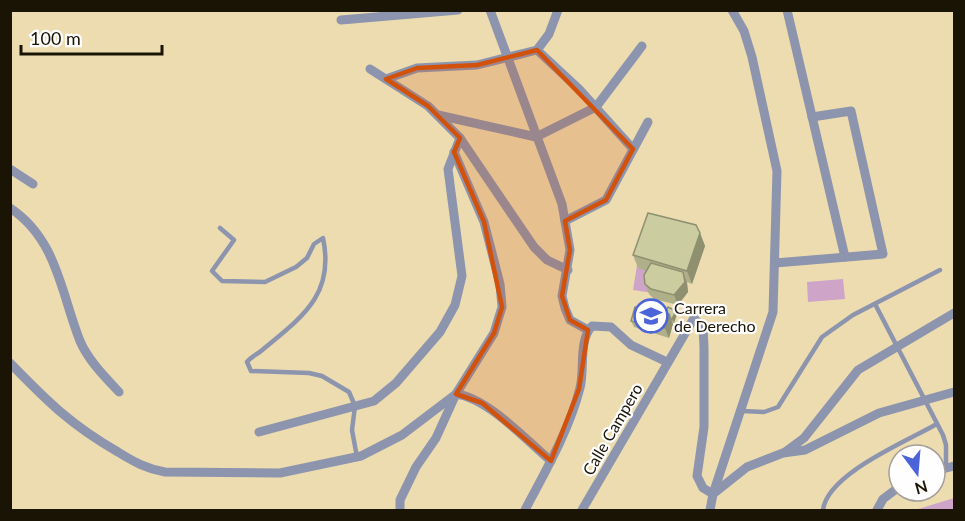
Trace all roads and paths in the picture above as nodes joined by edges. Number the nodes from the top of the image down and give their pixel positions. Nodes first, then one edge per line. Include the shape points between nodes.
1 (458, 10) edge
2 (490, 10) edge
3 (558, 10) edge
4 (732, 10) edge
5 (787, 10) edge
6 (341, 20) dead end
7 (642, 46) dead end
8 (537, 50) junction
9 (507, 58) junction
10 (370, 69) dead end
11 (386, 79) junction
12 (596, 107) junction
13 (437, 115) junction
14 (812, 117) junction
15 (648, 122) dead end
16 (536, 137) junction
17 (460, 138) junction
18 (633, 149) junction
19 (454, 152) junction
20 (10, 169) edge
21 (33, 184) dead end
22 (10, 208) edge
23 (565, 221) junction
24 (220, 228) dead end
25 (845, 257) junction
26 (774, 263) junction
27 (568, 270) junction
28 (940, 270) dead end
29 (875, 304) junction
30 (954, 313) edge
31 (588, 330) junction
32 (896, 346) junction
33 (667, 362) junction
34 (10, 363) edge
35 (119, 392) dead end
36 (954, 392) edge
37 (456, 394) junction
38 (925, 400) junction
39 (355, 406) junction
40 (742, 411) junction
41 (937, 424) junction
42 (259, 432) dead end
43 (783, 453) junction
44 (357, 457) junction
45 (551, 461) junction
46 (951, 468) edge
47 (712, 494) junction
48 (887, 496) edge
49 (400, 510) edge
50 (525, 510) edge
51 (582, 510) edge
52 (710, 510) edge
53 (823, 510) edge
54 (877, 510) edge

1 - 6 street
2 - 9 street
3 - 8 street via 549,34
4 - 26 street via 752,57 777,171
5 - 14 street
7 - 12 street
8 - 9 street
8 - 12 street
9 - 11 street via 477,65 417,68
9 - 16 street
10 - 11 street
11 - 13 street
12 - 16 street
12 - 18 street
13 - 16 street
13 - 17 street
14 - 25 street
14 - 25 street via 851,111 883,254
15 - 18 street
16 - 23 street
17 - 19 street
17 - 27 street via 534,247 547,260
18 - 23 street via 606,200
19 - 37 street via 484,222 502,307 494,333
19 - 39 street via 448,169 462,276 455,305 440,332 396,383 374,401
20 - 21 street
22 - 35 street via 41,238 61,278 81,342
23 - 27 street via 570,250
24 - 39 lane via 234,240 212,271 222,282 265,282 296,267 323,238 327,262 325,280 317,296 251,357 248,368 322,376 349,392
25 - 26 street
26 - 40 street via 773,312
27 - 31 street via 562,296 565,308 570,320
28 - 29 lane
29 - 32 lane
29 - 40 lane via 822,337 778,407
30 - 32 street
31 - 33 street via 592,326 611,327 631,345
31 - 45 street via 579,390
32 - 38 lane
32 - 43 street via 858,370 804,438
33 - 47 street, Calle Campero via 694,318 699,321 704,347 704,427 697,476 702,488
33 - 51 street, Calle Campero
34 - 44 street via 82,432 147,469 280,473
36 - 38 street
37 - 44 street via 402,435
37 - 45 street via 482,403
37 - 49 street via 400,500
38 - 41 lane
38 - 43 street via 879,413 805,450
39 - 42 street
39 - 44 lane via 352,430
40 - 47 street
41 - 46 lane
41 - 53 lane via 848,475 834,487
43 - 47 street via 747,467
45 - 50 street
47 - 52 street
48 - 54 street

